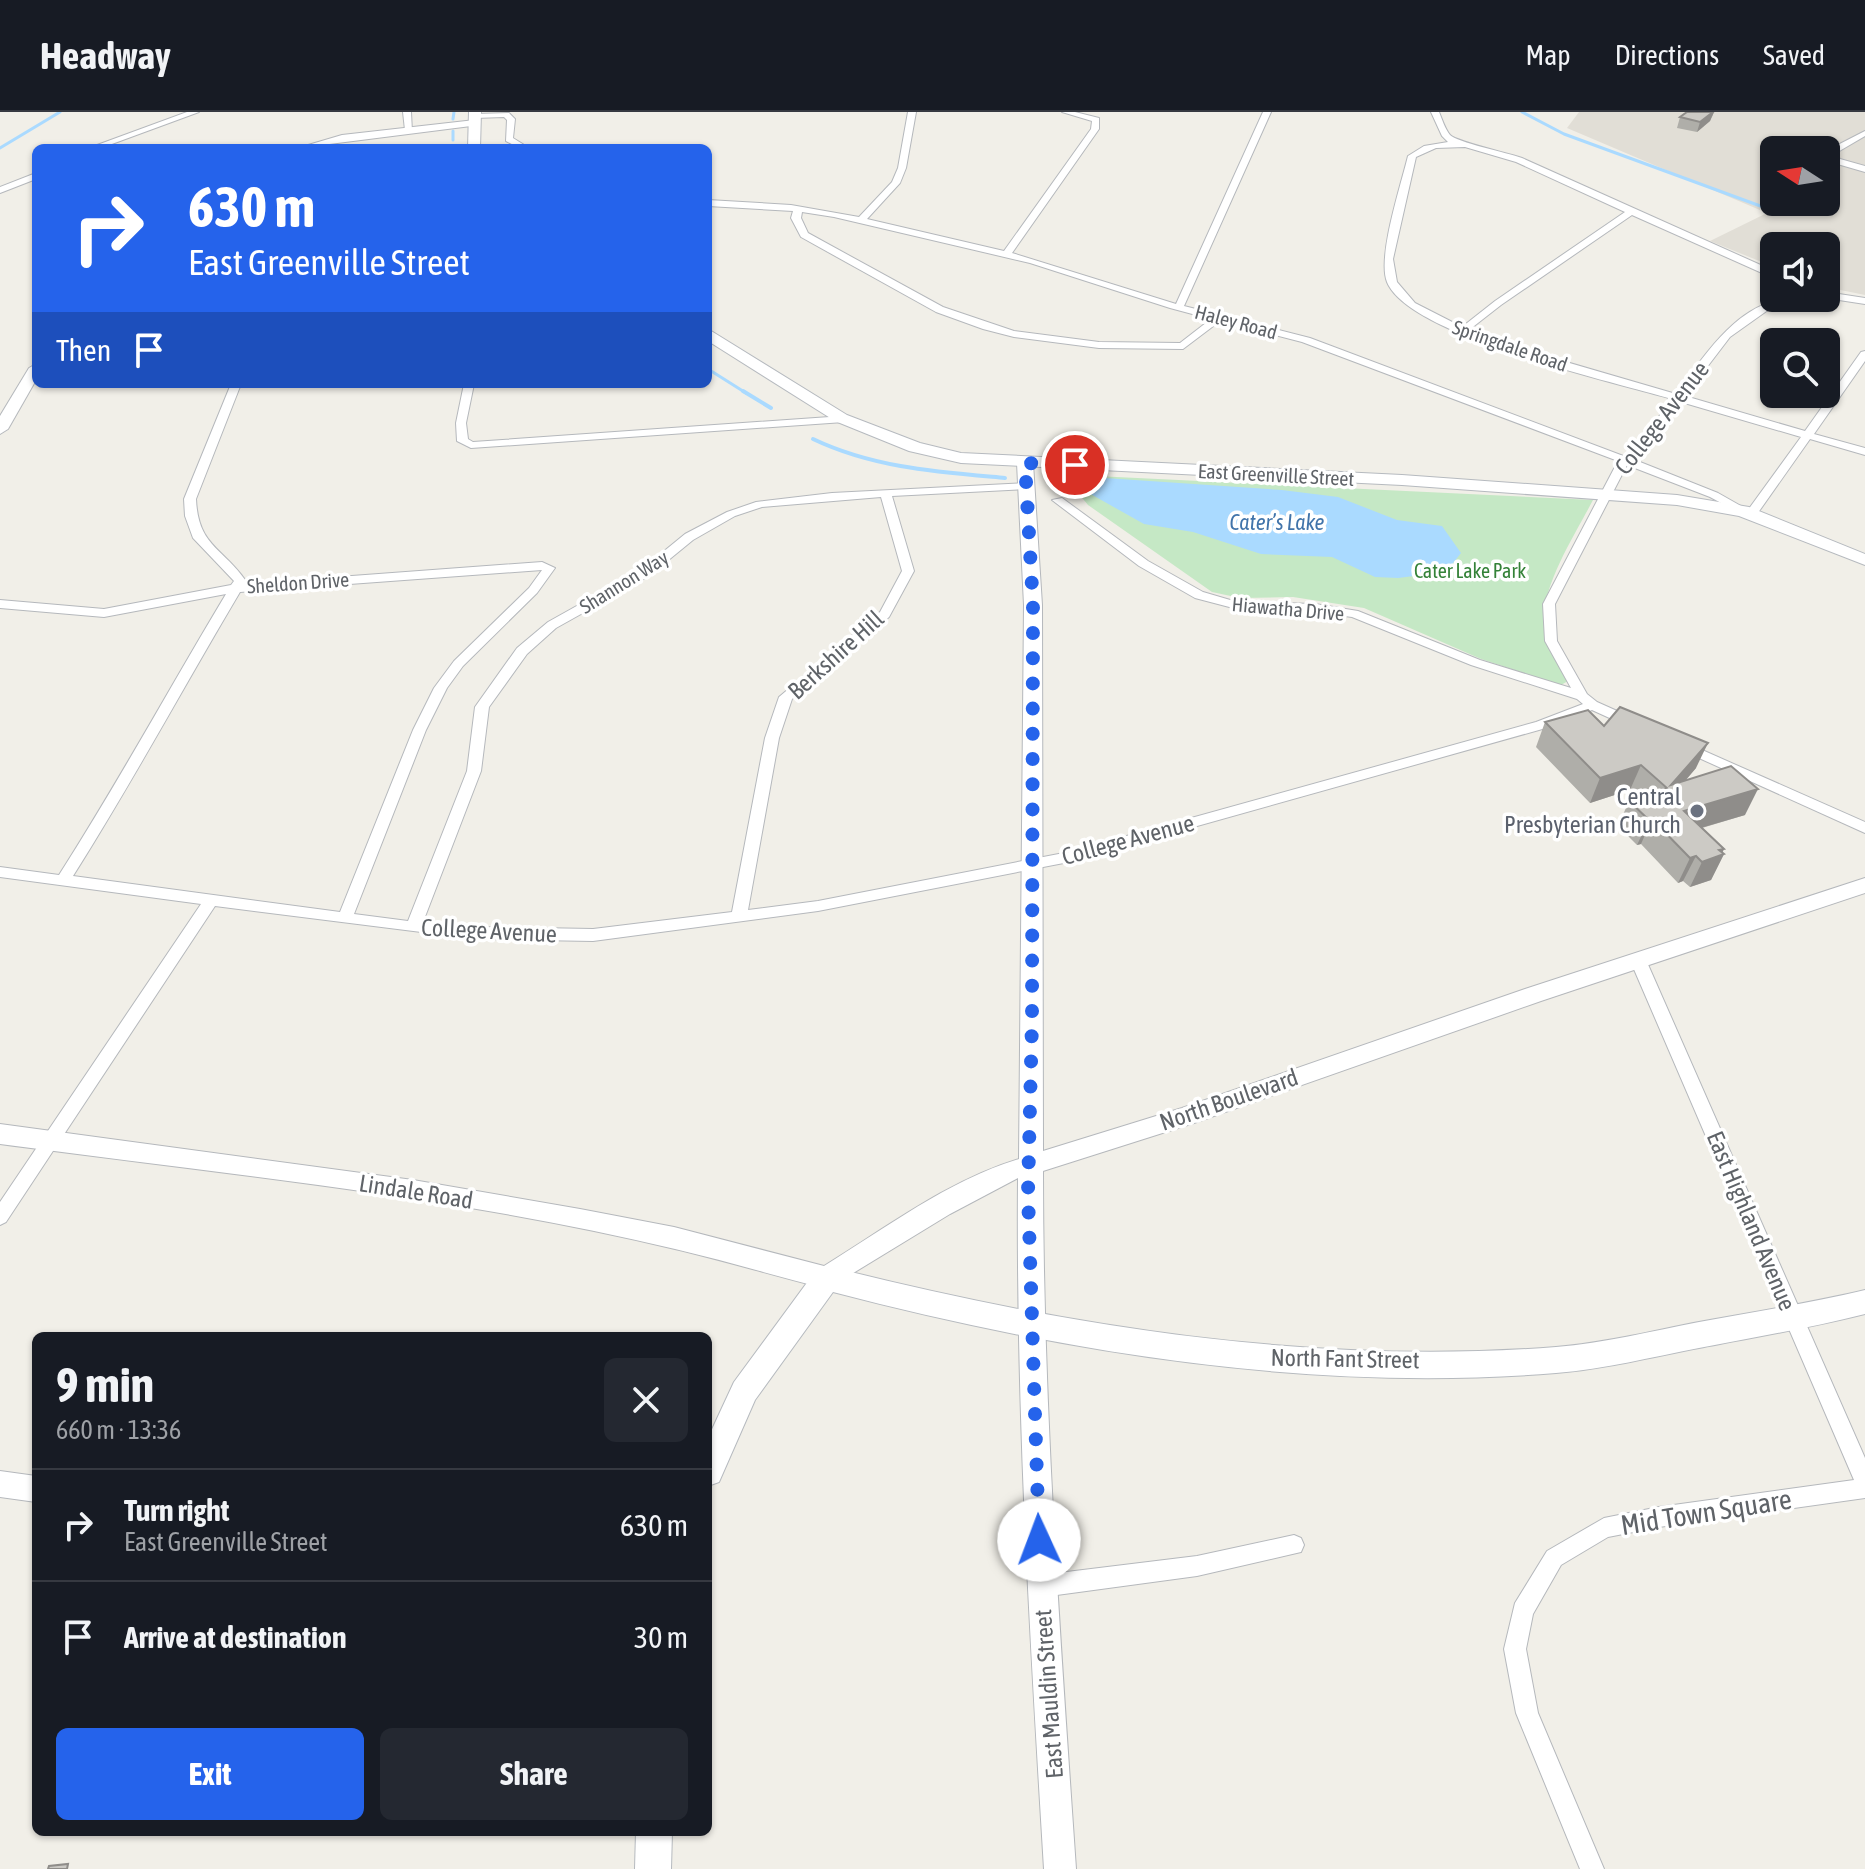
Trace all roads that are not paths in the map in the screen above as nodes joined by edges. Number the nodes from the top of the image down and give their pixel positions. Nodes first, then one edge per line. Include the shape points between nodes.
1 (195, 112) edge
2 (407, 112) edge
3 (912, 112) edge
4 (1066, 112) edge
5 (1267, 112) edge
6 (1435, 112) edge
7 (475, 117) edge
8 (409, 130) junction
9 (1865, 133) edge
10 (103, 144) edge
11 (319, 144) edge
12 (474, 144) edge
13 (518, 144) edge
14 (1457, 145) junction
15 (1865, 169) edge
16 (32, 178) edge
17 (0, 190) edge
18 (712, 203) edge
19 (798, 209) junction
20 (1631, 212) junction
21 (861, 220) junction
22 (1006, 255) junction
23 (1760, 269) edge
24 (1840, 297) edge
25 (1865, 301) edge
26 (1179, 307) junction
27 (1760, 311) edge
28 (1220, 316) junction
29 (1461, 332) junction
30 (712, 336) edge
31 (1865, 354) edge
32 (32, 375) edge
33 (234, 388) edge
34 (468, 388) edge
35 (1677, 397) junction
36 (844, 419) junction
37 (0, 429) edge
38 (1809, 436) junction
39 (1865, 452) edge
40 (1626, 461) junction
41 (1026, 475) junction
42 (1607, 493) junction
43 (886, 495) junction
44 (1058, 500) dead end
45 (1747, 513) junction
46 (1865, 560) edge
47 (237, 588) junction
48 (0, 604) edge
49 (1587, 701) junction
50 (1650, 731) edge
51 (1676, 743) edge
52 (1865, 828) edge
53 (1032, 864) junction
54 (0, 872) edge
55 (63, 880) junction
56 (1865, 885) edge
57 (212, 899) junction
58 (739, 915) junction
59 (345, 918) junction
60 (413, 927) junction
61 (1638, 960) junction
62 (0, 1134) edge
63 (49, 1140) junction
64 (1028, 1166) junction
65 (0, 1217) edge
66 (827, 1278) junction
67 (1865, 1302) edge
68 (1792, 1317) junction
69 (1030, 1323) junction
70 (712, 1463) edge
71 (1865, 1481) edge
72 (0, 1484) edge
73 (32, 1488) edge
74 (1865, 1488) edge
75 (1294, 1545) dead end
76 (1042, 1586) junction
77 (654, 1836) edge
78 (653, 1869) edge
79 (1060, 1869) edge
80 (1592, 1869) edge

1 - 10 street
2 - 8 street
3 - 21 street via 896,183
4 - 22 street via 1096,120 1095,129
5 - 26 street
6 - 14 street via 1446,136
7 - 8 street
7 - 12 main road
7 - 13 street via 506,115 511,119 509,139
8 - 11 street
9 - 15 street via 1831,152 1837,161
14 - 20 street, Springdale Road via 1483,148
14 - 29 street, Springdale Road via 1433,146 1412,156 1388,259 1392,283 1412,305
16 - 17 street
18 - 19 street, Haley Road
19 - 21 street, Haley Road
19 - 28 street via 804,235 911,296 1014,333 1183,346
20 - 23 street, Springdale Road
20 - 29 street
21 - 22 street, Haley Road
22 - 26 street, Haley Road
24 - 25 street
26 - 28 street, Haley Road
27 - 35 street, College Avenue via 1726,335
28 - 40 street, Haley Road via 1355,356
29 - 35 street, Springdale Road
30 - 36 main road, East Greenville Street
31 - 38 street
32 - 37 street
33 - 47 street, Sheldon Drive via 190,499 189,519 196,536 233,570 240,581
34 - 36 street via 461,423 463,441 471,445
35 - 38 street, Springdale Road
35 - 40 street, College Avenue
36 - 41 main road, East Greenville Street via 915,447
38 - 39 street, Springdale Road
38 - 45 street
40 - 42 street, College Avenue
40 - 45 street, Haley Road
41 - 42 main road, East Greenville Street
41 - 43 street, Shannon Way
41 - 53 street, East Mauldin Street via 1033,605
42 - 45 main road, East Greenville Street
42 - 49 street, College Avenue via 1549,604 1551,641
43 - 58 street, Berkshire Hill via 908,571 885,614 786,697 772,738
43 - 60 street, Shannon Way via 760,504 731,514 689,537 645,573 552,625 522,651 482,707 474,771
44 - 49 street, Hiawatha Drive via 1160,574 1197,594 1243,608 1352,613
45 - 46 main road, East Greenville Street
47 - 48 street via 104,613
47 - 55 street
47 - 59 street, Sheldon Drive via 549,568 447,677 367,854
49 - 50 street, Hiawatha Drive
49 - 53 street, College Avenue via 1541,725
51 - 52 street
53 - 58 street, College Avenue via 818,906
53 - 64 street, East Mauldin Street
54 - 55 street, College Avenue
55 - 57 street, College Avenue
56 - 61 street, North Boulevard
57 - 59 street, College Avenue
57 - 63 street
58 - 60 street, College Avenue via 593,935
59 - 60 street, College Avenue
61 - 64 street, North Boulevard
61 - 68 street, East Highland Avenue
62 - 63 street, Lindale Road
63 - 65 street
63 - 66 street, Lindale Road via 565,1216
64 - 66 street, North Boulevard via 1001,1174
64 - 69 street, East Mauldin Street
66 - 69 main road, North Fant Street via 906,1300
66 - 70 main road, North Boulevard via 744,1391
67 - 68 main road, North Fant Street
68 - 69 main road, North Fant Street via 1541,1361 1271,1359
68 - 71 street, East Highland Avenue
69 - 76 street, East Mauldin Street
72 - 73 street
74 - 80 street, Mid Town Square via 1604,1528 1554,1558 1523,1611 1515,1649 1527,1713
75 - 76 street via 1197,1566
76 - 79 street, East Mauldin Street
77 - 78 main road

